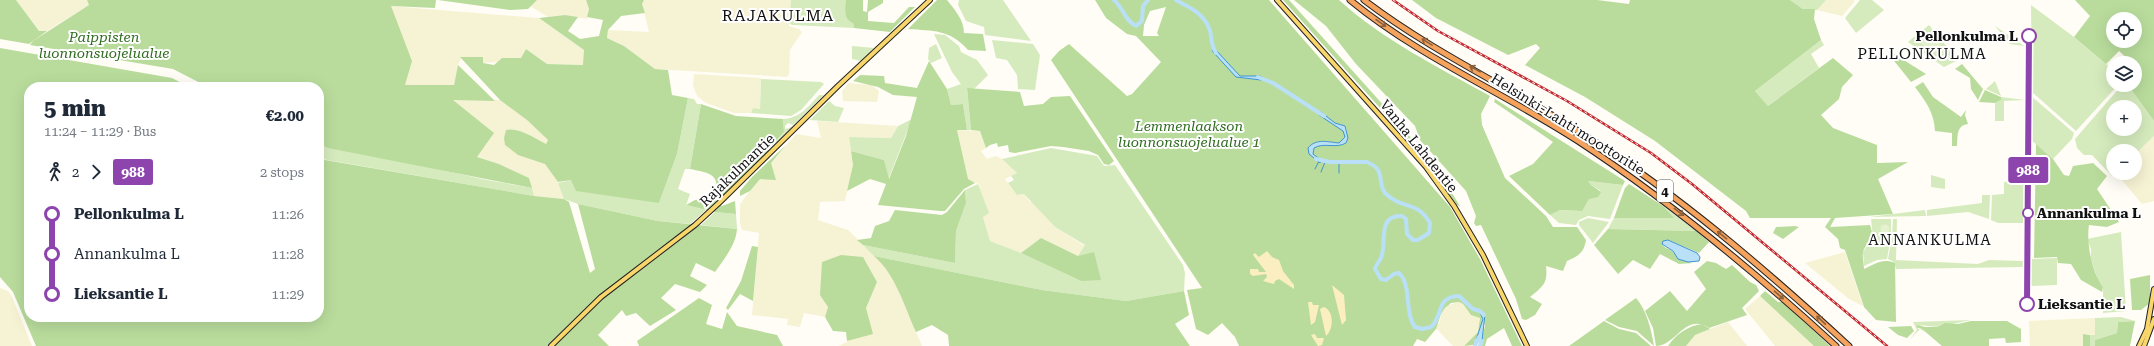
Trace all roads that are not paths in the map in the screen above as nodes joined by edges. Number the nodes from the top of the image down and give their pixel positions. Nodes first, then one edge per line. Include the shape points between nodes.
1 (930, 0) edge
2 (1277, 0) edge
3 (1350, 0) edge
4 (1364, 0) edge
5 (2154, 289) edge
6 (2154, 319) edge
7 (551, 346) edge
8 (1527, 346) edge
9 (1836, 346) edge
10 (1849, 346) edge
11 (2139, 346) edge
12 (2144, 346) edge

1 - 7 main road, Rajakulmantie via 720,202 684,234 601,297
2 - 8 main road, Vanha Lahdentie via 1431,174 1454,206 1483,255
3 -> 9 highway, Helsinki-Lahti moottoritie / 4 via 1402,38 1534,113 1656,195 1727,250
10 -> 4 highway, Helsinki-Lahti moottoritie / 4 via 1726,238 1636,170 1538,106 1406,30
5 - 11 main road via 2147,329
6 - 12 main road

